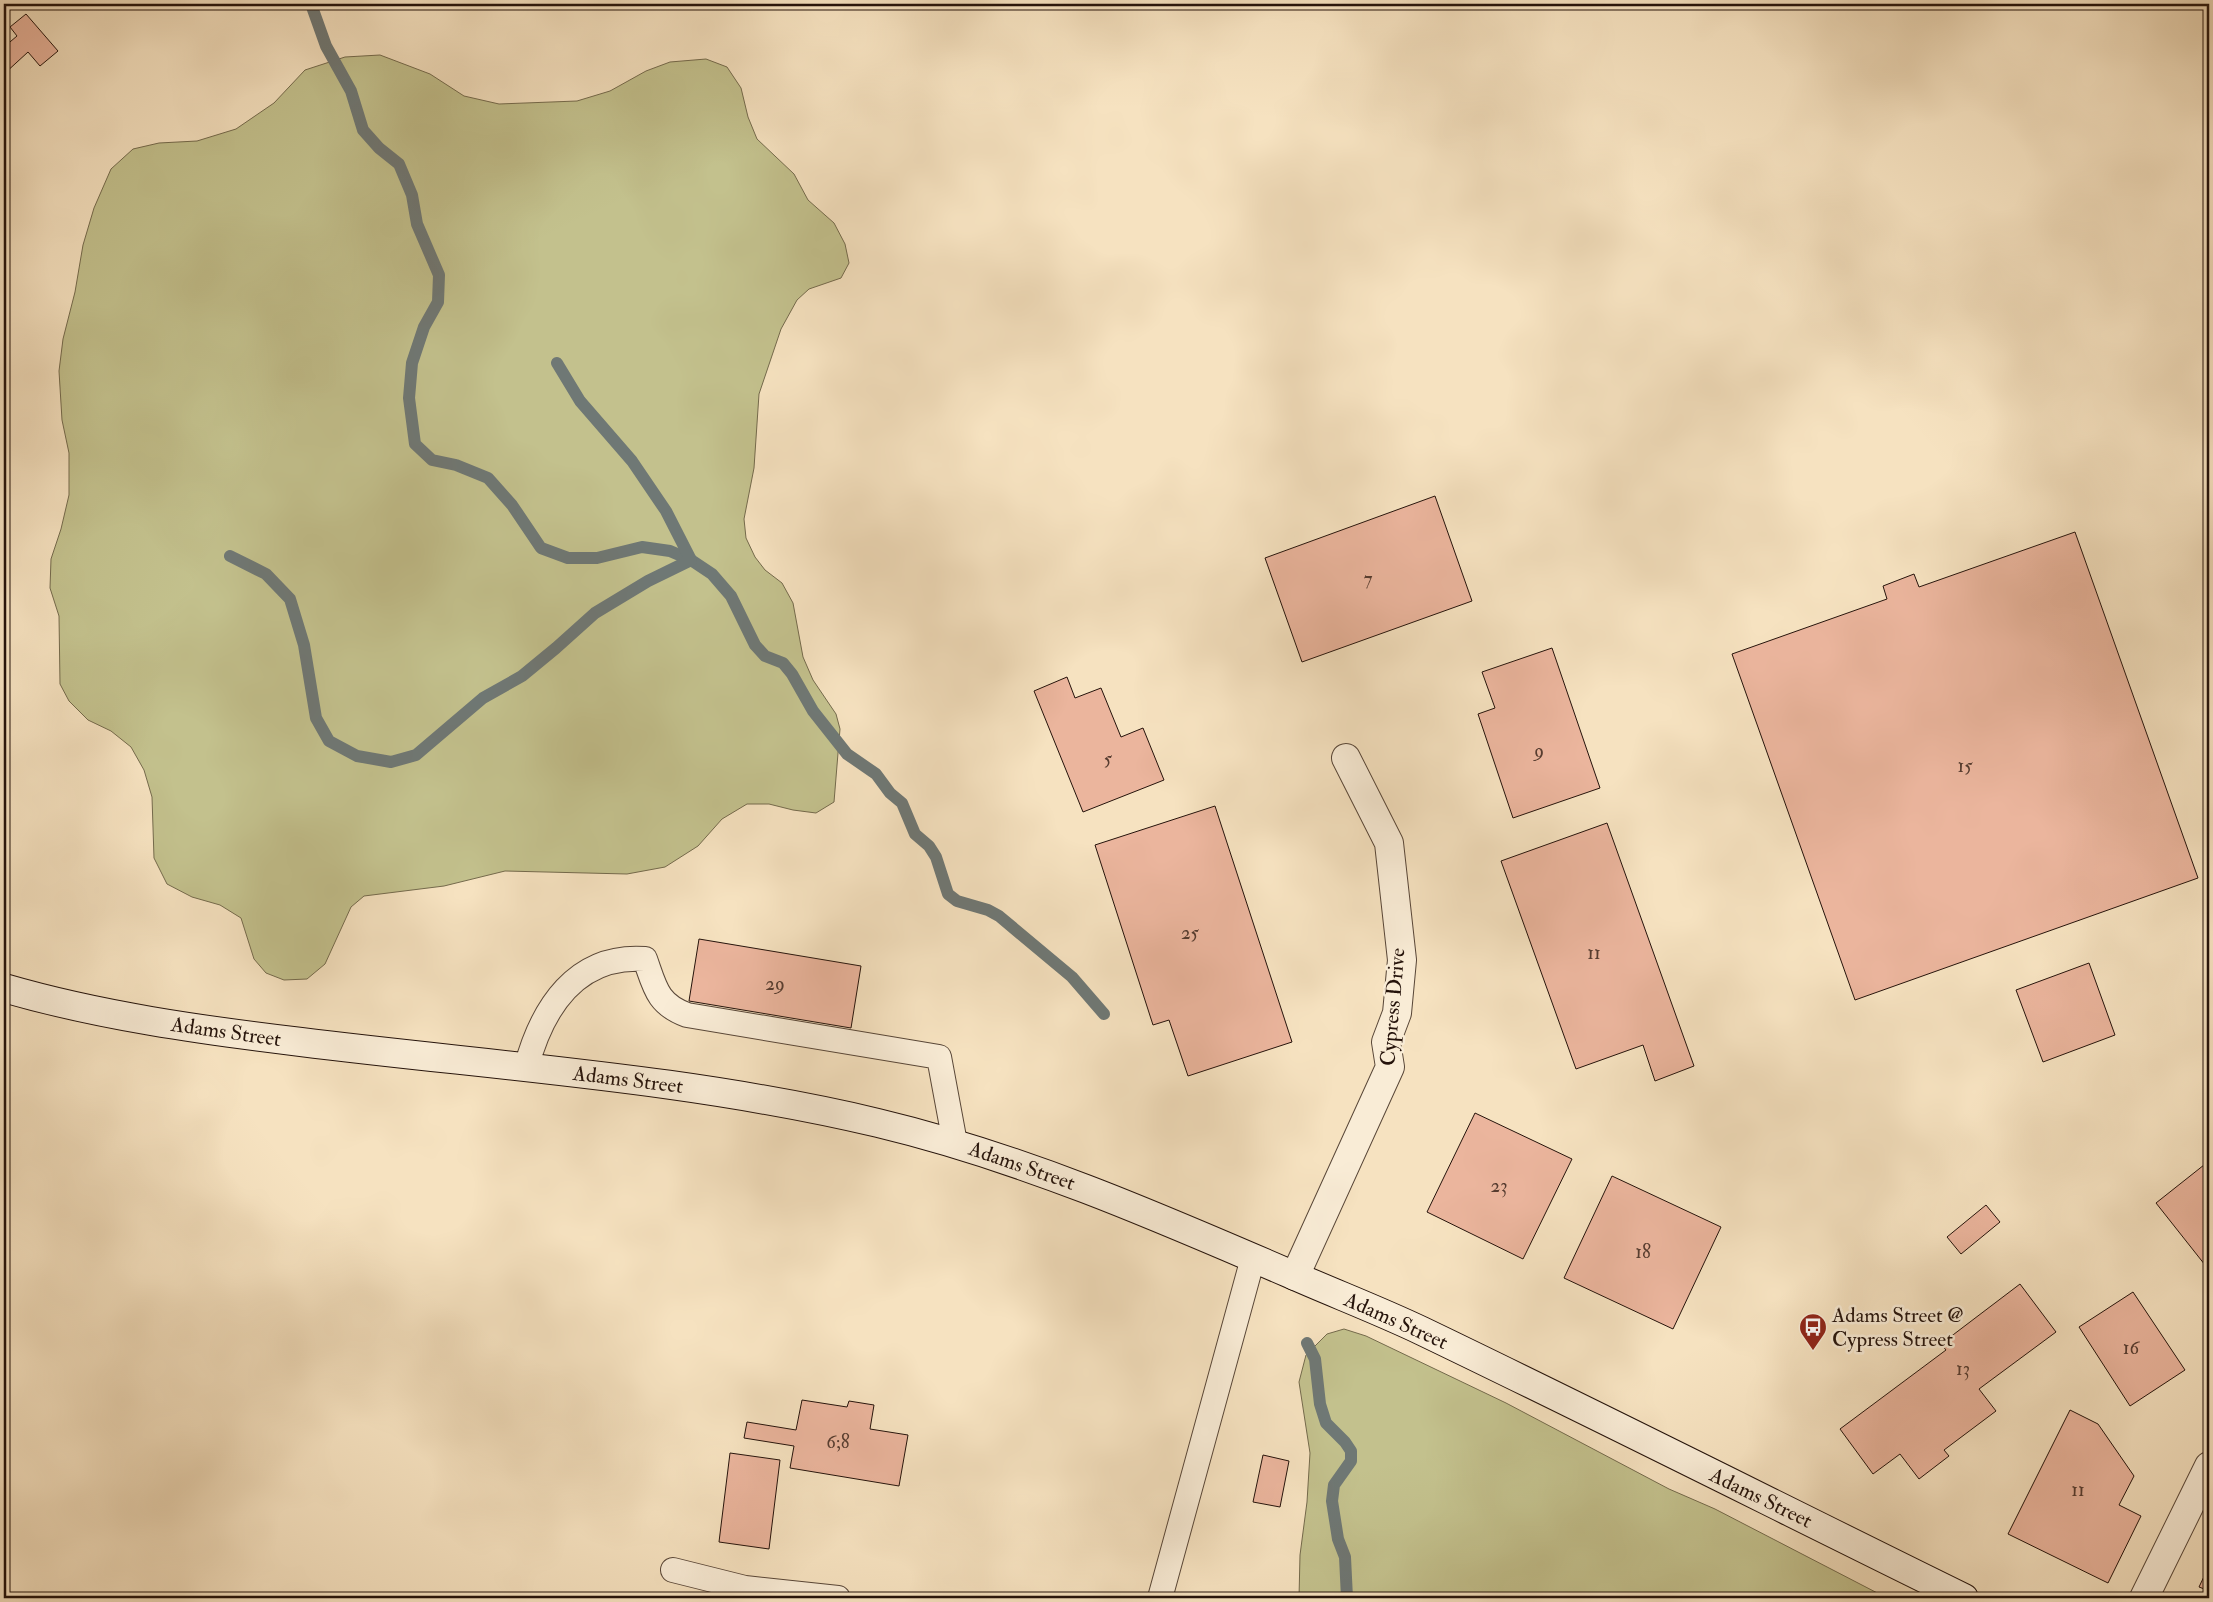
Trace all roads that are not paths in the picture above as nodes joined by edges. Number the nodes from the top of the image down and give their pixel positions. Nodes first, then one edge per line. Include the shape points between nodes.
1 (1346, 758) dead end
2 (4, 988) edge
3 (526, 1068) junction
4 (955, 1143) junction
5 (1253, 1258) junction
6 (1295, 1276) junction
7 (2209, 1466) edge
8 (672, 1570) dead end
9 (838, 1598) edge
10 (1160, 1598) edge
11 (1964, 1598) edge
12 (2144, 1598) edge

1 - 6 main road, Cypress Drive via 1389,844 1402,960 1397,1013 1386,1042 1390,1067
2 - 3 main road, Adams Street via 98,1011 201,1029
3 - 4 main road, Adams Street via 766,1100
3 - 4 lane via 538,1029 556,1001 574,982 605,962 618,958 645,959 660,998 667,1006 687,1015 939,1057
4 - 5 main road, Adams Street via 1083,1187
5 - 6 main road, Adams Street
5 - 10 lane
6 - 11 main road, Adams Street via 1419,1330
7 - 12 main road
8 - 9 lane via 745,1588

